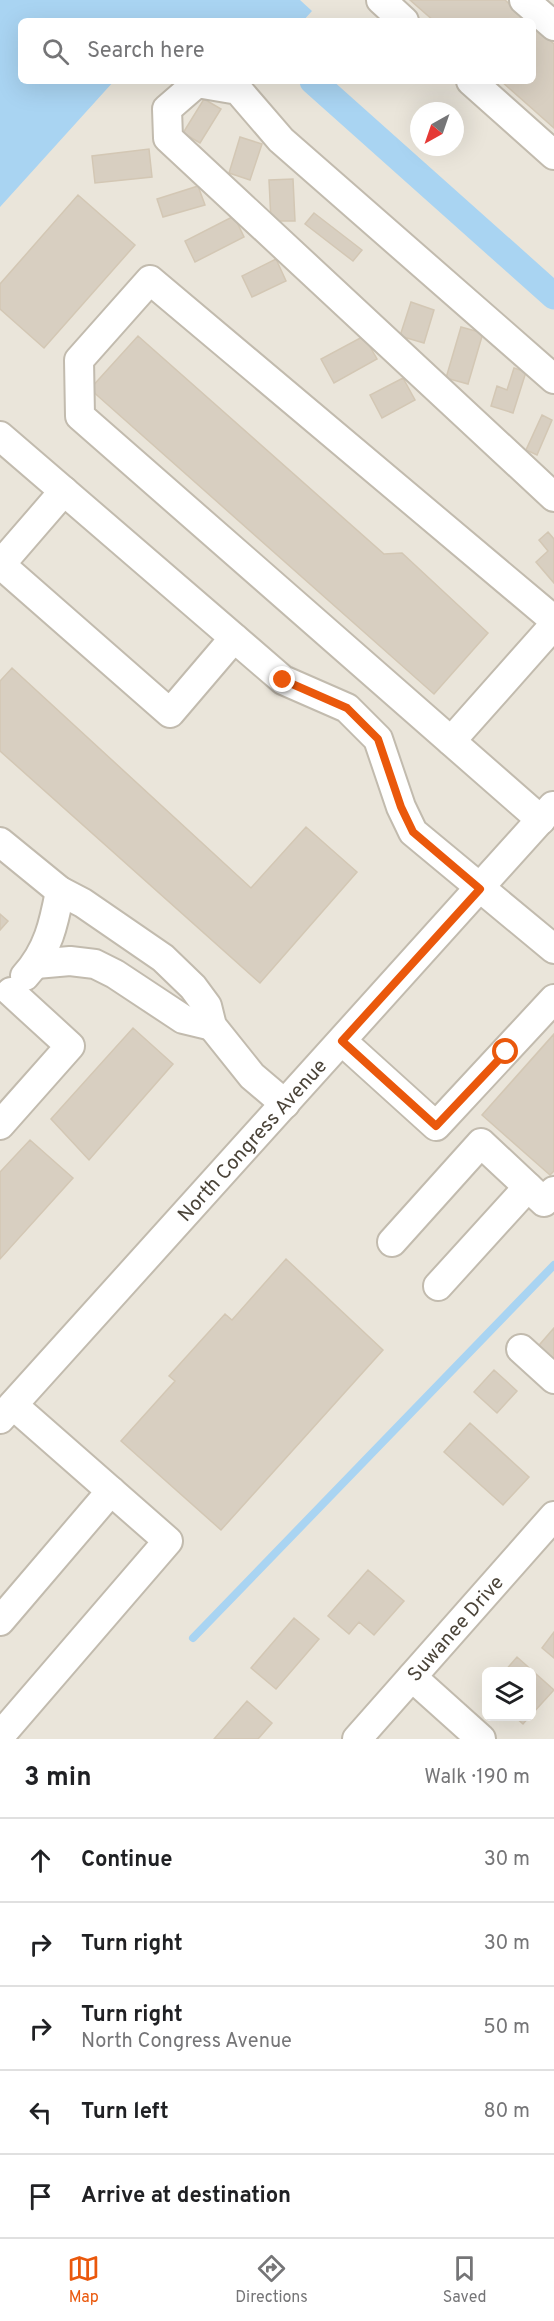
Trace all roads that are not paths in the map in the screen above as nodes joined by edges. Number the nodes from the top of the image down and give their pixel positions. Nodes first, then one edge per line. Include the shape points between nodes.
1 (381, 0) edge
2 (524, 0) edge
3 (401, 18) edge
4 (554, 26) edge
5 (196, 84) edge
6 (203, 84) edge
7 (474, 84) edge
8 (554, 155) edge
9 (554, 380) edge
10 (0, 437) edge
11 (64, 491) junction
12 (554, 497) edge
13 (0, 565) edge
14 (554, 620) edge
15 (554, 625) edge
16 (234, 638) junction
17 (451, 741) junction
18 (548, 813) edge
19 (0, 842) edge
20 (480, 889) junction
21 (60, 891) junction
22 (554, 949) edge
23 (36, 964) junction
24 (6, 998) edge
25 (554, 999) edge
26 (212, 1026) junction
27 (342, 1041) junction
28 (285, 1104) junction
29 (0, 1125) edge
30 (541, 1189) edge
31 (392, 1242) dead end
32 (438, 1286) dead end
33 (521, 1349) dead end
34 (554, 1380) edge
35 (6, 1412) edge
36 (111, 1491) junction
37 (554, 1516) edge
38 (0, 1621) edge
39 (412, 1677) junction
40 (0, 1736) edge
41 (357, 1739) edge
42 (481, 1739) edge

1 - 3 street
2 - 4 street
5 - 12 street via 167,109 168,138
6 - 9 street via 238,90 281,140
7 - 8 street
10 - 11 street
11 - 13 street
11 - 16 street
13 - 16 street via 170,713
14 - 17 street via 150,280 79,360 80,416
15 - 17 street
16 - 20 street via 283,680 347,708 363,723 378,739 413,832
17 - 18 street
18 - 20 street, North Congress Avenue
19 - 21 street
20 - 22 street
20 - 27 street, North Congress Avenue
21 - 23 street via 52,931
21 - 26 street via 163,958 207,1006
23 - 24 street
23 - 26 street via 95,964 183,1018
24 - 29 street via 70,1046
25 - 27 street via 436,1126
26 - 28 street via 252,1076
27 - 28 street, North Congress Avenue
28 - 35 street, North Congress Avenue
30 - 31 street via 481,1143
30 - 32 street
33 - 34 street
35 - 36 street
36 - 38 street
36 - 40 street via 168,1541
37 - 39 street, Suwanee Drive
39 - 41 street, Suwanee Drive
39 - 42 street

